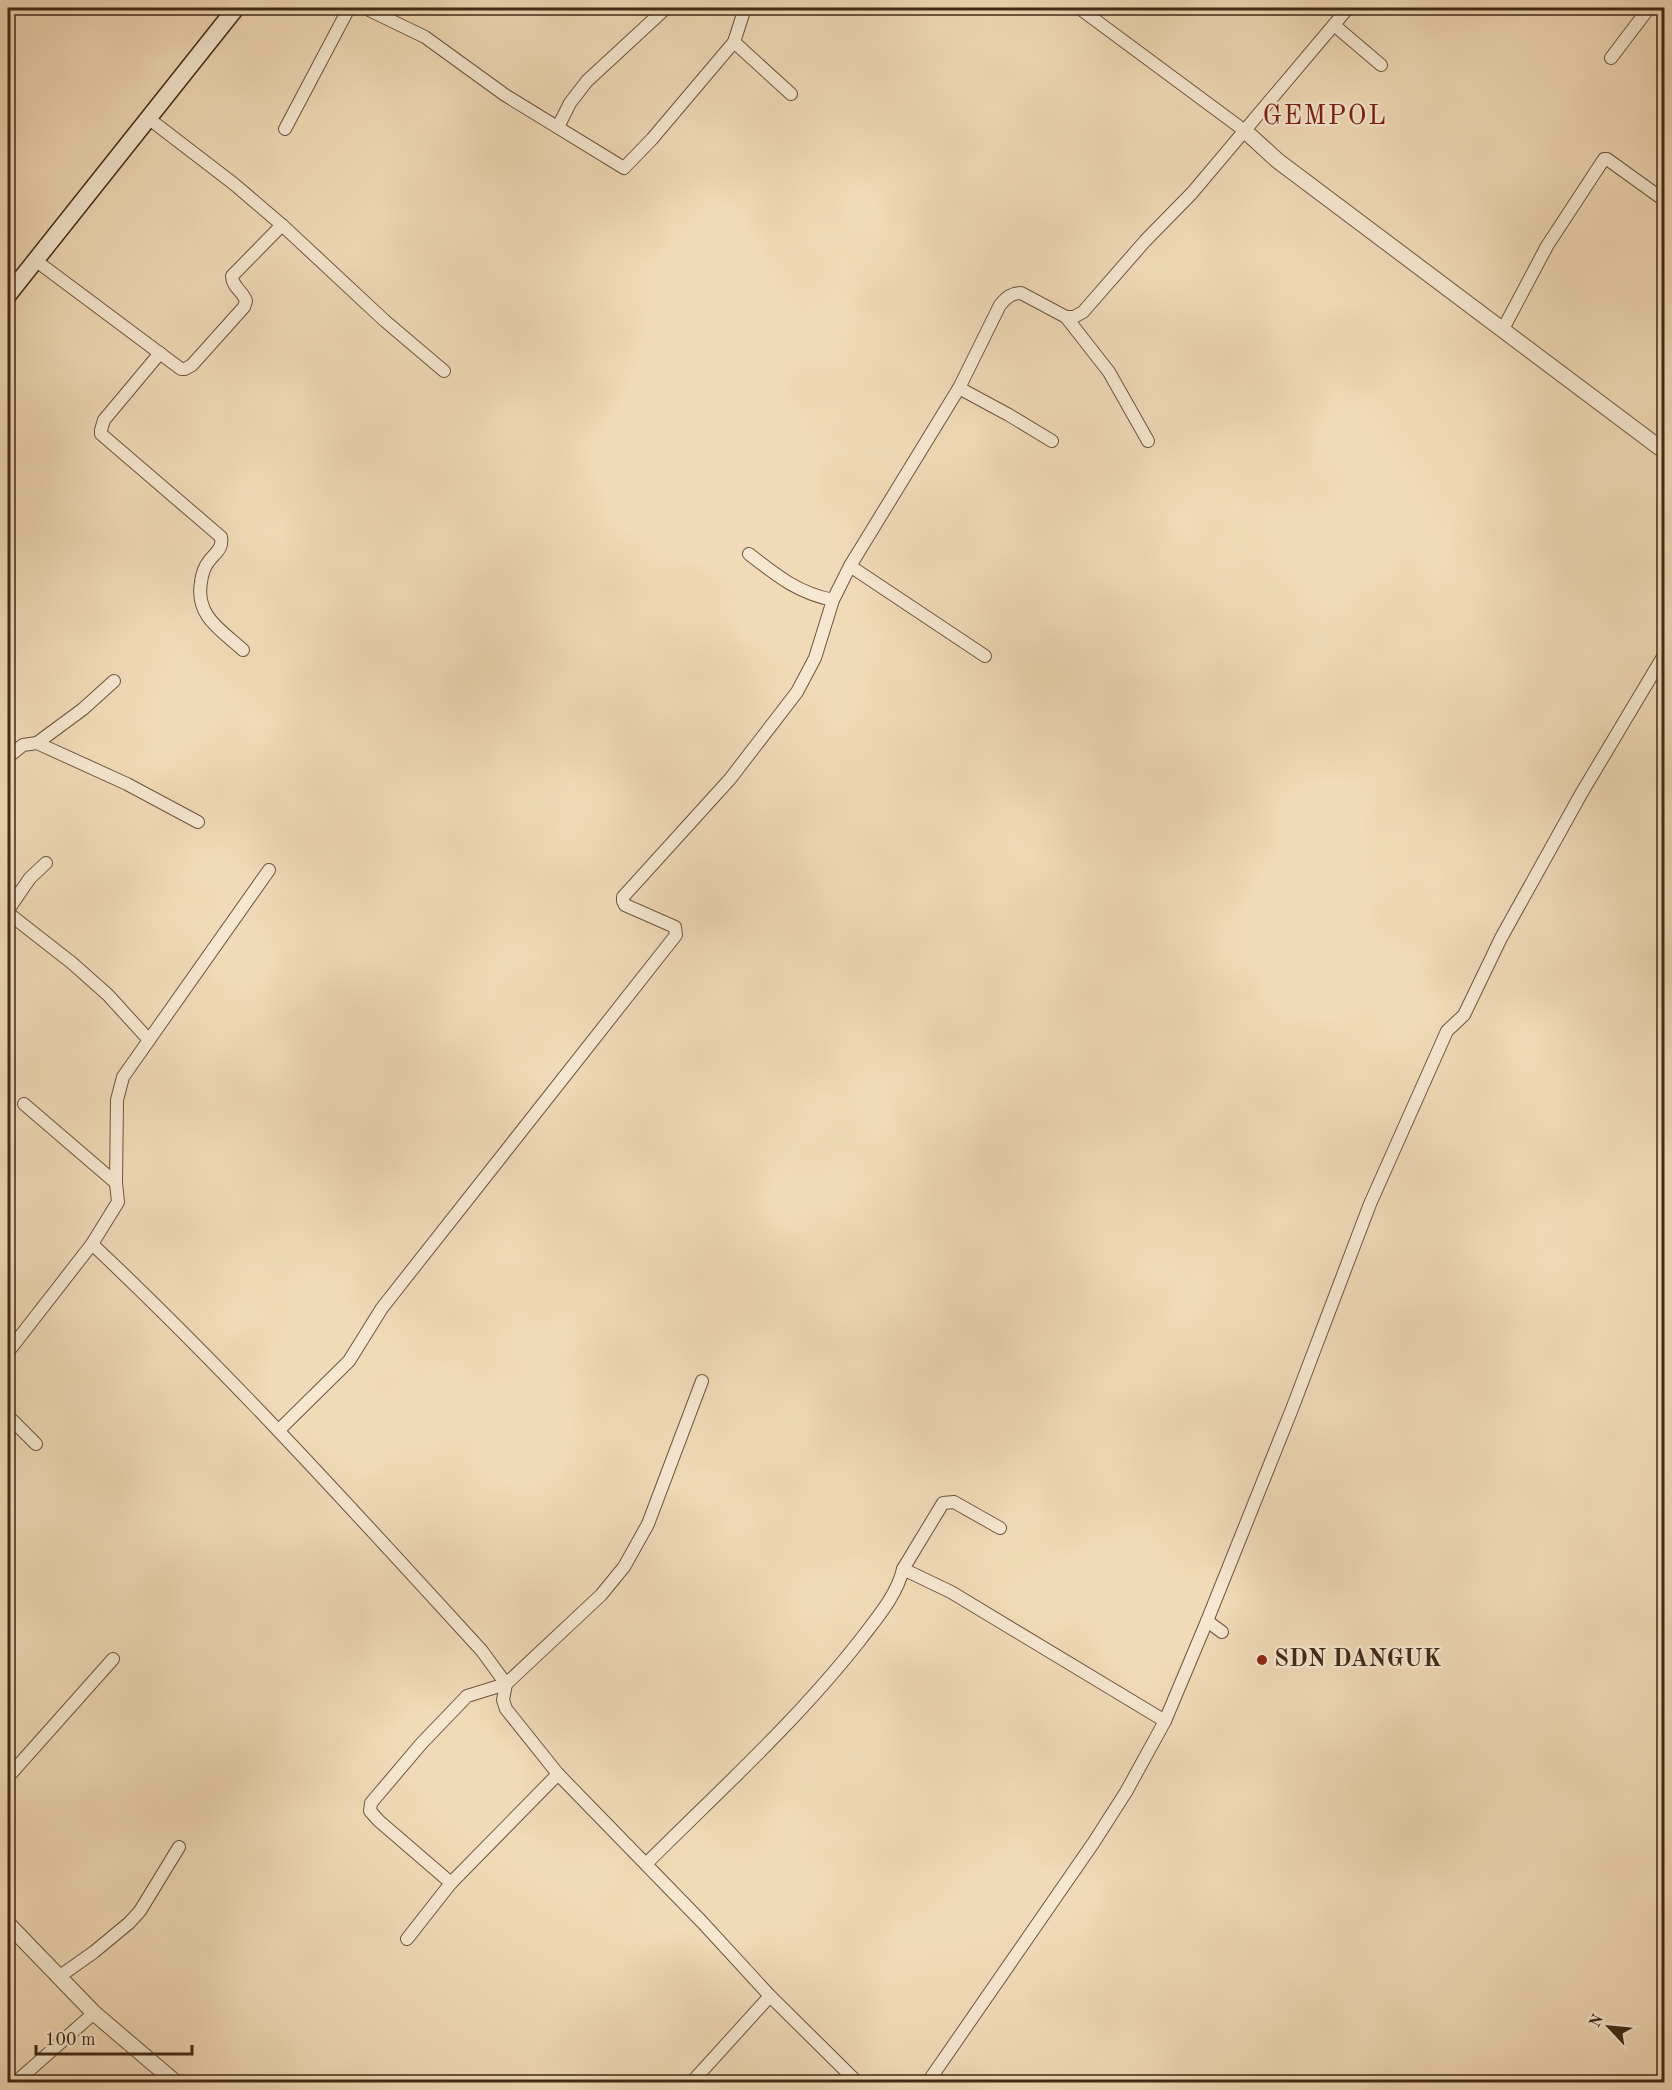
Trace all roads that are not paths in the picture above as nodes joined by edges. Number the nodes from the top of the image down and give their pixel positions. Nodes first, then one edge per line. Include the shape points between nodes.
1 (236, 8) edge
2 (349, 8) edge
3 (365, 8) edge
4 (666, 8) edge
5 (745, 8) edge
6 (1348, 8) edge
7 (1649, 8) edge
8 (1086, 9) edge
9 (1334, 25) junction
10 (734, 42) junction
11 (1611, 58) dead end
12 (1382, 65) dead end
13 (791, 94) dead end
14 (148, 118) junction
15 (558, 127) junction
16 (285, 129) dead end
17 (1245, 131) junction
18 (1665, 200) edge
19 (282, 225) junction
20 (35, 260) junction
21 (8, 295) edge
22 (1066, 317) junction
23 (1503, 329) junction
24 (160, 353) junction
25 (444, 371) dead end
26 (959, 388) junction
27 (1052, 441) dead end
28 (1148, 441) dead end
29 (1665, 451) edge
30 (749, 554) dead end
31 (850, 566) junction
32 (833, 600) junction
33 (243, 650) dead end
34 (1665, 655) edge
35 (985, 656) dead end
36 (114, 681) dead end
37 (37, 743) junction
38 (8, 757) edge
39 (198, 822) dead end
40 (46, 863) dead end
41 (269, 870) dead end
42 (8, 911) edge
43 (149, 1040) junction
44 (24, 1104) dead end
45 (116, 1184) junction
46 (92, 1244) junction
47 (8, 1352) edge
48 (702, 1381) dead end
49 (8, 1416) edge
50 (279, 1430) junction
51 (36, 1444) dead end
52 (1000, 1527) dead end
53 (903, 1569) junction
54 (1207, 1621) junction
55 (1222, 1632) dead end
56 (113, 1659) dead end
57 (506, 1684) junction
58 (1165, 1721) junction
59 (558, 1774) junction
60 (8, 1777) edge
61 (179, 1847) dead end
62 (646, 1864) junction
63 (451, 1882) junction
64 (8, 1924) edge
65 (407, 1940) dead end
66 (60, 1976) junction
67 (770, 1996) junction
68 (94, 2013) junction
69 (16, 2082) edge
70 (175, 2082) edge
71 (692, 2082) edge
72 (857, 2082) edge
73 (928, 2082) edge

1 - 14 main road
2 - 16 street
3 - 15 street via 425,37 505,95
4 - 15 street via 587,81
5 - 10 street
6 - 9 street
7 - 11 street
8 - 17 street
9 - 12 street
9 - 17 street
10 - 13 street
10 - 15 street via 624,168
14 - 19 street
14 - 20 main road
17 - 22 street via 1083,312
17 - 23 street
18 - 23 street via 1604,159 1547,246
19 - 24 street via 231,276 234,286 245,297 244,307 192,365 181,369
19 - 25 street
20 - 21 main road
20 - 24 street
22 - 26 street via 1021,293 1006,298
22 - 28 street via 1109,372
23 - 29 street
24 - 33 street via 100,430 221,537 220,549 203,571 200,603 210,620
26 - 27 street
26 - 31 street
30 - 32 street via 787,583 812,596
31 - 32 street
31 - 35 street
32 - 50 street via 815,658 797,692 730,779 623,897 625,905 675,927 676,935 382,1308 349,1361
34 - 54 street via 1581,794 1501,938 1464,1015 1447,1031 1370,1204
36 - 37 street
37 - 38 street via 23,745
37 - 39 street
40 - 42 street
41 - 43 street
42 - 43 street via 101,988
43 - 45 street via 123,1077 117,1100
44 - 45 street
45 - 46 street via 118,1202
46 - 47 street
46 - 50 street
48 - 57 street via 648,1524 624,1567 601,1595
49 - 51 street
50 - 57 street via 482,1651
52 - 53 street via 954,1502 943,1503
53 - 58 street via 951,1592
53 - 62 street via 880,1613 809,1702
54 - 55 street
54 - 58 street
56 - 60 street
57 - 59 street via 506,1709
57 - 63 street via 467,1696 392,1777 370,1807 379,1821
58 - 73 street via 1094,1842
59 - 62 street
59 - 63 street
61 - 66 street via 129,1923
62 - 67 street
63 - 65 street
64 - 66 street
66 - 68 street
67 - 71 street
67 - 72 street
68 - 69 street
68 - 70 street

